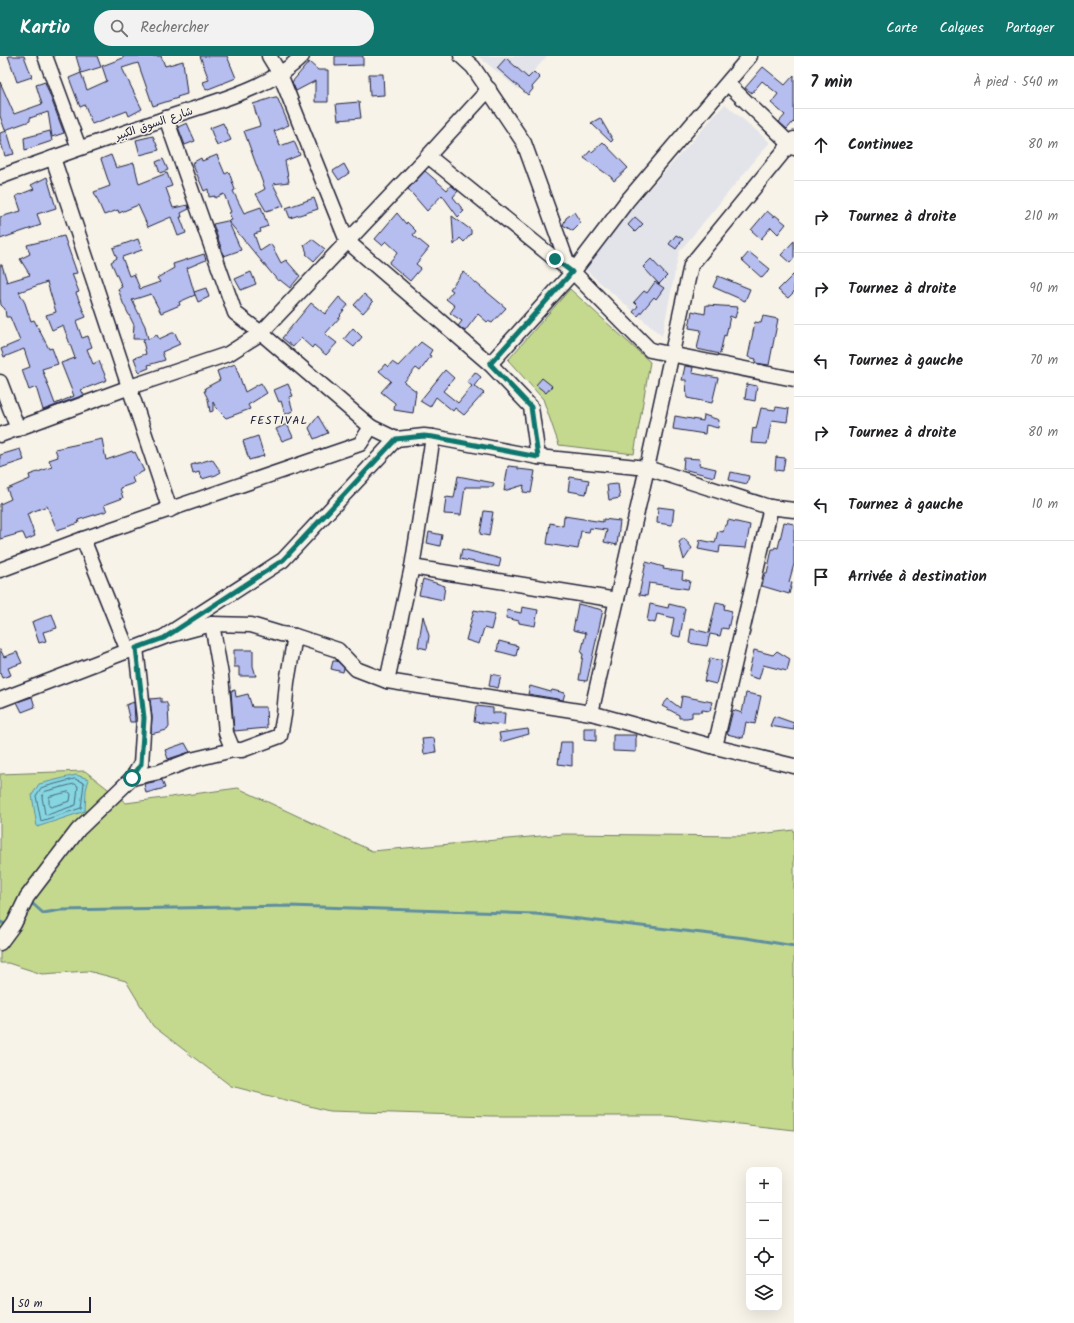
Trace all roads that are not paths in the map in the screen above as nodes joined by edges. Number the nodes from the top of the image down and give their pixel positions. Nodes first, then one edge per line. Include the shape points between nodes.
1 (45, 56) edge
2 (269, 56) edge
3 (302, 56) edge
4 (461, 56) edge
5 (750, 56) edge
6 (280, 74) junction
7 (728, 84) junction
8 (489, 89) junction
9 (166, 118) junction
10 (793, 144) edge
11 (79, 148) junction
12 (428, 156) junction
13 (53, 158) junction
14 (0, 177) edge
15 (347, 240) junction
16 (572, 272) junction
17 (261, 333) junction
18 (672, 354) junction
19 (490, 364) junction
20 (794, 379) edge
21 (0, 382) edge
22 (130, 387) junction
23 (371, 427) junction
24 (18, 429) junction
25 (0, 436) edge
26 (433, 437) junction
27 (396, 439) junction
28 (538, 457) junction
29 (647, 468) junction
30 (771, 507) junction
31 (170, 510) junction
32 (794, 510) edge
33 (83, 539) junction
34 (412, 567) junction
35 (0, 570) edge
36 (617, 600) junction
37 (212, 624) junction
38 (167, 636) junction
39 (295, 636) junction
40 (132, 650) junction
41 (387, 681) junction
42 (0, 700) edge
43 (591, 713) junction
44 (715, 747) junction
45 (233, 750) junction
46 (794, 766) edge
47 (132, 778) junction
48 (0, 943) edge

1 - 11 street
2 - 6 street
3 - 6 street, شارع السوق الكبير
4 - 8 street via 473,67
5 - 7 street
6 - 9 street, شارع السوق الكبير via 227,98
6 - 15 street
7 - 10 street
7 - 16 street via 627,201
8 - 12 street
8 - 16 street via 524,143
9 - 11 street, شارع السوق الكبير
9 - 17 street via 235,313
10 - 18 street via 691,265
11 - 13 street, شارع السوق الكبير
12 - 15 street
12 - 16 street
13 - 14 street, شارع السوق الكبير
13 - 22 street
15 - 17 street
15 - 19 street
16 - 18 street via 650,350
16 - 19 street
17 - 22 street via 228,354
17 - 23 street
18 - 20 street
18 - 29 street
19 - 28 street via 531,407
21 - 24 street
22 - 24 street
22 - 31 street
23 - 27 street
23 - 31 street via 360,444
24 - 25 street
26 - 27 street
26 - 28 street
26 - 34 street
27 - 38 street via 283,560
28 - 29 street
29 - 30 street
29 - 36 street
30 - 32 street
30 - 44 street
31 - 33 street
33 - 35 street
33 - 40 street
34 - 36 street
34 - 41 street
36 - 43 street
37 - 38 street
37 - 39 street via 251,625
37 - 45 street via 221,675 226,733
38 - 40 street
39 - 41 street via 338,650 356,669
39 - 45 street via 286,682 280,736 242,750
40 - 42 street
40 - 47 street via 144,718 141,764
41 - 43 street
43 - 44 street
44 - 46 street
45 - 47 street
47 - 48 street via 78,830 27,897 14,924

